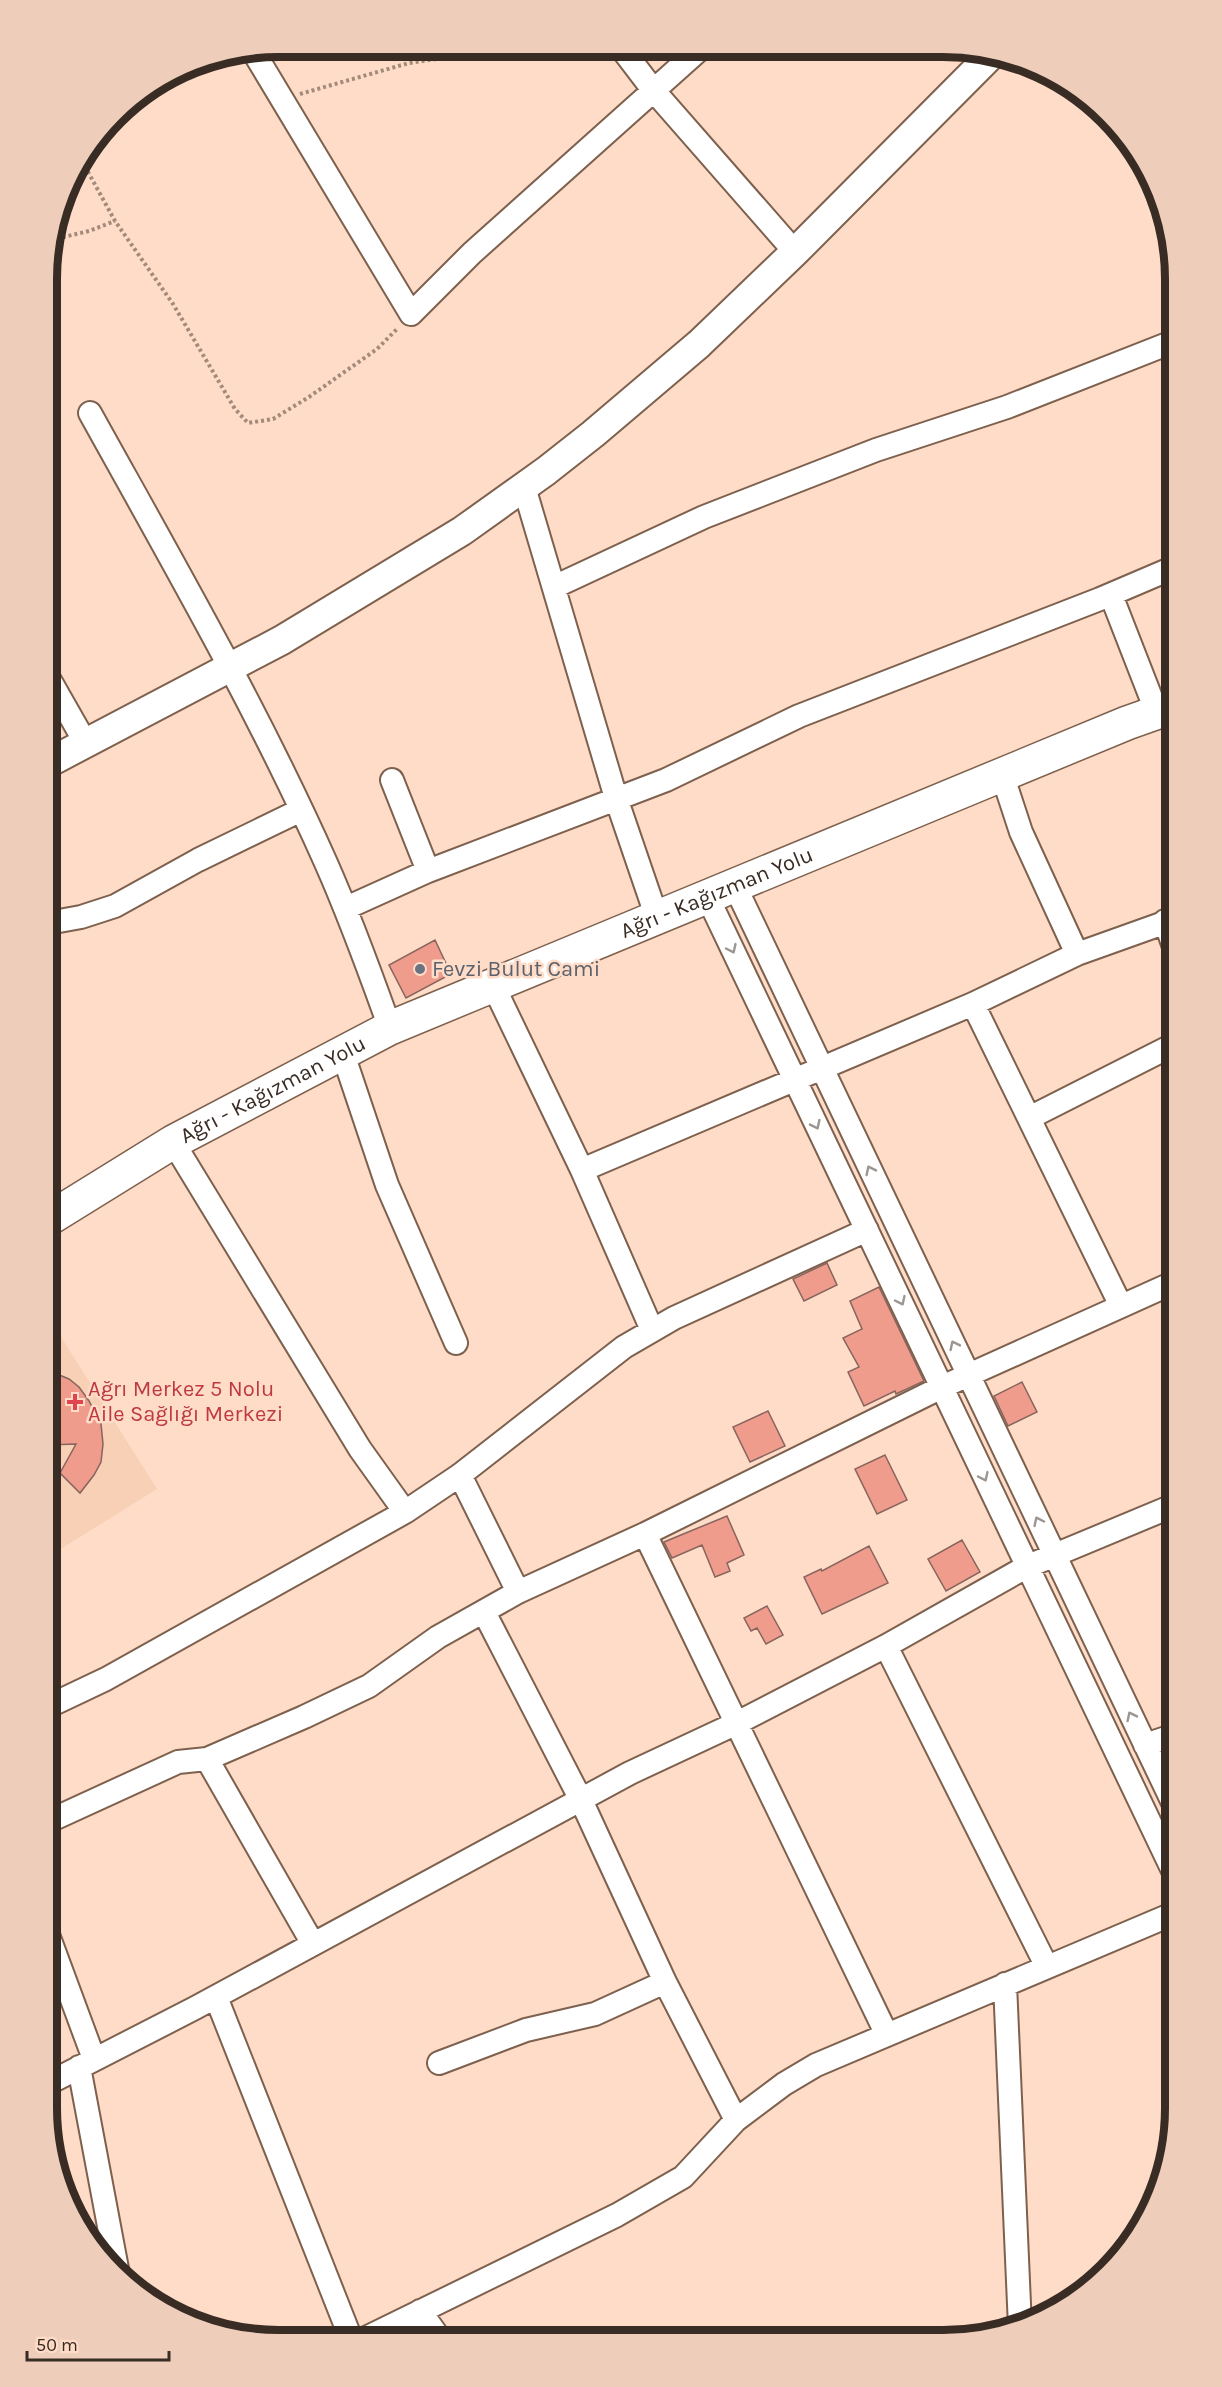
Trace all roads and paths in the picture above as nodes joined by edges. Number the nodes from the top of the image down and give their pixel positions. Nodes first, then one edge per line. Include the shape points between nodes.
1 (450, 57) edge
2 (628, 57) edge
3 (691, 57) edge
4 (258, 58) edge
5 (984, 61) edge
6 (654, 91) junction
7 (282, 98) junction
8 (87, 169) edge
9 (115, 221) junction
10 (61, 238) edge
11 (795, 252) junction
12 (411, 314) junction
13 (1165, 345) edge
14 (90, 413) dead end
15 (524, 487) junction
16 (1165, 571) edge
17 (554, 587) junction
18 (1111, 595) junction
19 (231, 667) junction
20 (57, 693) edge
21 (1165, 708) edge
22 (1165, 710) edge
23 (85, 742) junction
24 (57, 758) edge
25 (1002, 774) junction
26 (392, 780) dead end
27 (616, 798) junction
28 (301, 810) junction
29 (428, 871) junction
30 (721, 890) junction
31 (346, 908) junction
32 (657, 918) junction
33 (57, 921) edge
34 (1165, 922) edge
35 (1077, 954) junction
36 (493, 986) junction
37 (973, 1004) junction
38 (390, 1028) junction
39 (1165, 1049) edge
40 (342, 1051) junction
41 (822, 1068) junction
42 (794, 1078) junction
43 (1029, 1118) junction
44 (173, 1142) junction
45 (582, 1170) junction
46 (57, 1214) edge
47 (867, 1230) junction
48 (1165, 1286) edge
49 (1121, 1306) junction
50 (652, 1330) junction
51 (456, 1343) dead end
52 (969, 1375) junction
53 (942, 1387) junction
54 (460, 1475) junction
55 (1165, 1509) edge
56 (405, 1512) junction
57 (645, 1534) junction
58 (1054, 1554) junction
59 (1026, 1567) junction
60 (518, 1592) junction
61 (484, 1612) junction
62 (886, 1646) junction
63 (57, 1702) edge
64 (737, 1723) junction
65 (1165, 1738) edge
66 (1145, 1745) junction
67 (207, 1759) junction
68 (1165, 1786) edge
69 (581, 1800) junction
70 (57, 1817) edge
71 (1165, 1854) edge
72 (1165, 1917) edge
73 (313, 1944) junction
74 (57, 1966) edge
75 (1047, 1967) junction
76 (665, 1982) junction
77 (1005, 1984) junction
78 (216, 1996) junction
79 (886, 2035) junction
80 (86, 2063) junction
81 (439, 2063) dead end
82 (57, 2078) edge
83 (736, 2120) junction
84 (116, 2259) edge
85 (420, 2312) junction
86 (1020, 2316) edge
87 (347, 2330) edge
88 (383, 2330) edge
89 (433, 2330) edge

1 - 7 path via 410,63
2 - 6 street
3 - 6 street
4 - 7 street
5 - 11 street
6 - 11 street
6 - 12 street via 472,253
7 - 12 street
8 - 9 path
9 - 10 path
9 - 12 path via 173,304 235,409 248,423 273,419 309,397 377,349
11 - 15 street via 699,344
13 - 17 street via 704,517
14 - 19 street
15 - 17 street
15 - 19 street via 462,531
16 - 18 street
17 - 27 street
18 - 21 street
18 - 27 street via 799,716 666,780
19 - 23 street
19 - 28 street
20 - 23 street
22 - 25 main road, Ağrı - Kağızman Yolu
23 - 24 street
25 - 30 main road, Ağrı - Kağızman Yolu
25 - 35 street via 1022,832
26 - 29 street
27 - 29 street
27 - 32 street
28 - 31 street
28 - 33 street via 115,906
29 - 31 street
30 - 32 main road, Ağrı - Kağızman Yolu
30 - 41 street
30 -> 42 street
31 - 38 street
32 - 36 main road, Ağrı - Kağızman Yolu
34 - 35 street
35 - 37 street
36 - 38 main road, Ağrı - Kağızman Yolu
36 - 45 street
37 - 41 street
37 - 43 street
38 - 40 main road, Ağrı - Kağızman Yolu
39 - 43 street
40 - 44 main road, Ağrı - Kağızman Yolu
40 - 51 street via 387,1185
41 - 42 street
52 -> 41 street
42 - 45 street
42 -> 47 street
43 - 49 street
44 - 46 main road, Ağrı - Kağızman Yolu
44 - 56 street via 360,1449
45 - 50 street
47 - 50 street
47 -> 53 street
48 - 49 street
49 - 52 street
50 - 54 street via 624,1347
52 - 53 street
58 -> 52 street
53 - 57 street
53 -> 59 street
54 - 56 street
54 - 60 street
55 - 58 street
56 - 63 street via 106,1679
57 - 60 street
57 - 64 street
58 - 59 street
66 -> 58 street
59 - 62 street
59 - 71 street
60 - 61 street
61 - 67 street via 438,1637 369,1686
61 - 69 street
62 - 64 street
62 - 75 street
64 - 69 street
64 - 79 street
65 - 66 street
66 - 68 street
67 - 70 street via 178,1762
67 - 73 street
69 - 73 street
69 - 76 street
72 - 75 street
73 - 78 street
74 - 80 street
75 - 77 street
76 - 81 street via 595,2014 525,2030
76 - 83 street
77 - 79 street
77 - 86 street
78 - 80 street
78 - 87 street
79 - 83 street via 816,2065
80 - 82 street
80 - 84 street
83 - 85 street via 683,2177 617,2216
85 - 88 street
85 - 89 street

